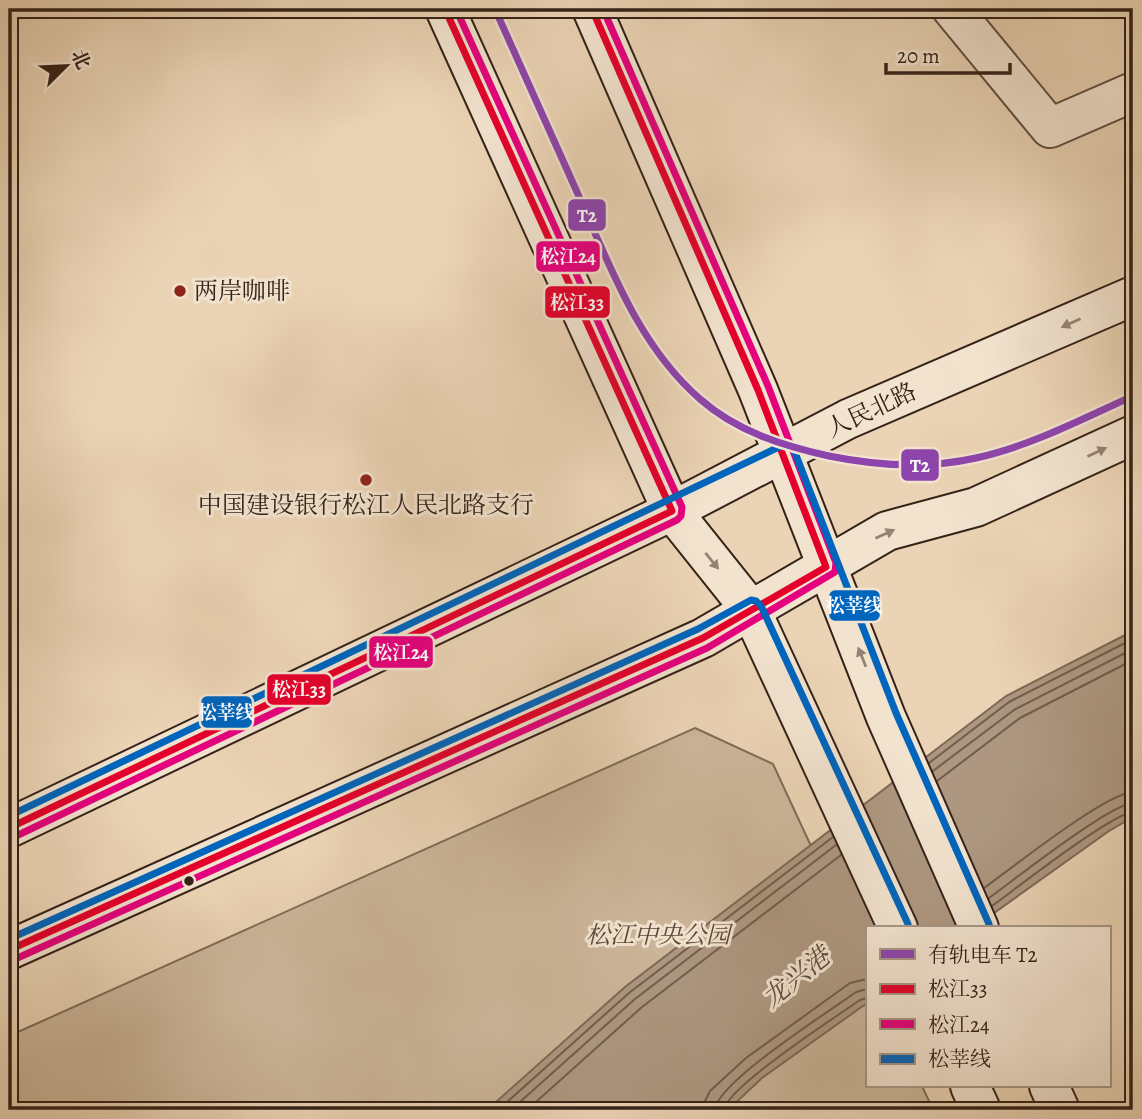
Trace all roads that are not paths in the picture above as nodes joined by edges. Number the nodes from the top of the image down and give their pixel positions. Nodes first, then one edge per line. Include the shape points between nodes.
1 (445, 9) edge
2 (592, 9) edge
3 (952, 9) edge
4 (1133, 92) edge
5 (1133, 296) edge
6 (1133, 435) edge
7 (784, 454) junction
8 (672, 512) junction
9 (826, 567) junction
10 (751, 610) junction
11 (9, 828) edge
12 (897, 926) edge
13 (978, 926) edge
14 (9, 950) edge
15 (971, 1088) edge
16 (1050, 1088) edge
17 (981, 1110) edge
18 (1059, 1110) edge

1 - 8 main road
2 - 7 main road
3 - 4 main road via 1050,128
5 -> 7 main road, 人民北路 via 848,419
9 -> 6 main road via 887,531 976,508
7 - 8 main road, 人民北路
7 - 9 main road
8 -> 10 main road
8 - 11 main road, 人民北路
9 - 10 main road
13 -> 9 main road
10 - 12 main road
10 - 14 main road via 703,638
15 - 17 main road
16 - 18 main road

